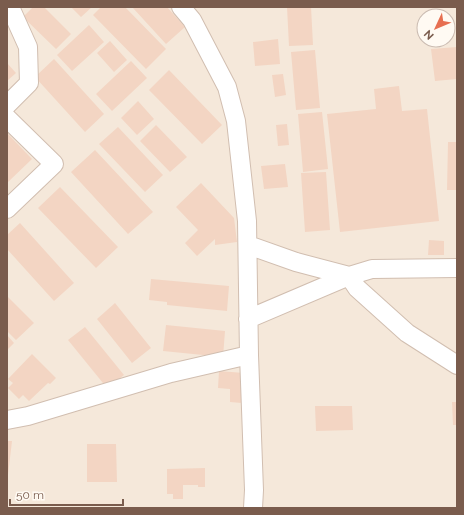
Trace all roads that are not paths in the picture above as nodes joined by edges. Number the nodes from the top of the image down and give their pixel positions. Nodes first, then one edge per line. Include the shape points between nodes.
1 (10, 7) edge
2 (181, 7) edge
3 (7, 105) edge
4 (7, 118) edge
5 (7, 209) edge
6 (248, 245) junction
7 (457, 268) edge
8 (349, 276) junction
9 (248, 319) junction
10 (249, 355) junction
11 (457, 365) edge
12 (7, 420) edge
13 (253, 508) edge

1 - 3 street via 28,47 29,82
2 - 6 street via 192,20 227,87 236,121
4 - 5 street via 54,164
6 - 8 street via 296,262
6 - 9 street
7 - 8 street via 372,269
8 - 9 street
8 - 11 street via 357,288 407,333
9 - 10 street
10 - 12 street via 171,373
10 - 13 street

